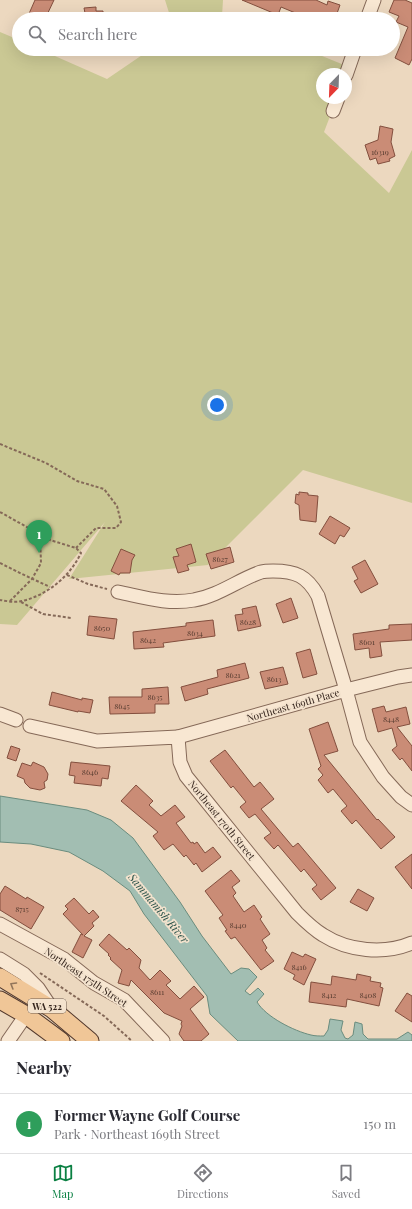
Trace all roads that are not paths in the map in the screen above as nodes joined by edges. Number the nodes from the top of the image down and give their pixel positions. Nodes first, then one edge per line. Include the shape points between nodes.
1 (374, 0) edge
2 (369, 12) edge
3 (353, 56) edge
4 (348, 68) edge
5 (336, 104) edge
6 (333, 112) dead end
7 (118, 592) road end
8 (412, 676) edge
9 (346, 690) junction
10 (0, 714) edge
11 (16, 720) dead end
12 (30, 726) dead end
13 (178, 737) junction
14 (412, 805) edge
15 (0, 924) edge
16 (412, 943) edge
17 (0, 959) edge
18 (0, 977) edge
19 (0, 1000) edge
20 (52, 1009) junction
21 (26, 1015) junction
22 (8, 1041) edge
23 (61, 1041) edge
24 (82, 1041) edge
25 (90, 1041) edge
26 (163, 1041) edge

1 - 2 street
3 - 4 street
5 - 6 street
7 - 9 street via 174,602 209,597 263,572 284,571 295,574 312,585 318,596
8 - 9 street
9 - 13 street, Northeast 169th Place
9 - 14 street, Northeast 169th Place via 360,742 383,777
10 - 11 street
12 - 13 street via 98,741
13 - 16 street, Northeast 170th Street via 180,762 186,776 297,913 309,924 322,935 352,947 384,950
15 - 26 street, Northeast 175th Street via 64,960 94,983 124,1000
17 - 20 street via 24,974 38,988
20 -> 18 main road, WA 522
19 - 21 main road, WA 522
20 - 25 main road, WA 522
21 - 22 street
21 - 23 main road, WA 522
21 - 24 main road via 34,1011 42,1013

